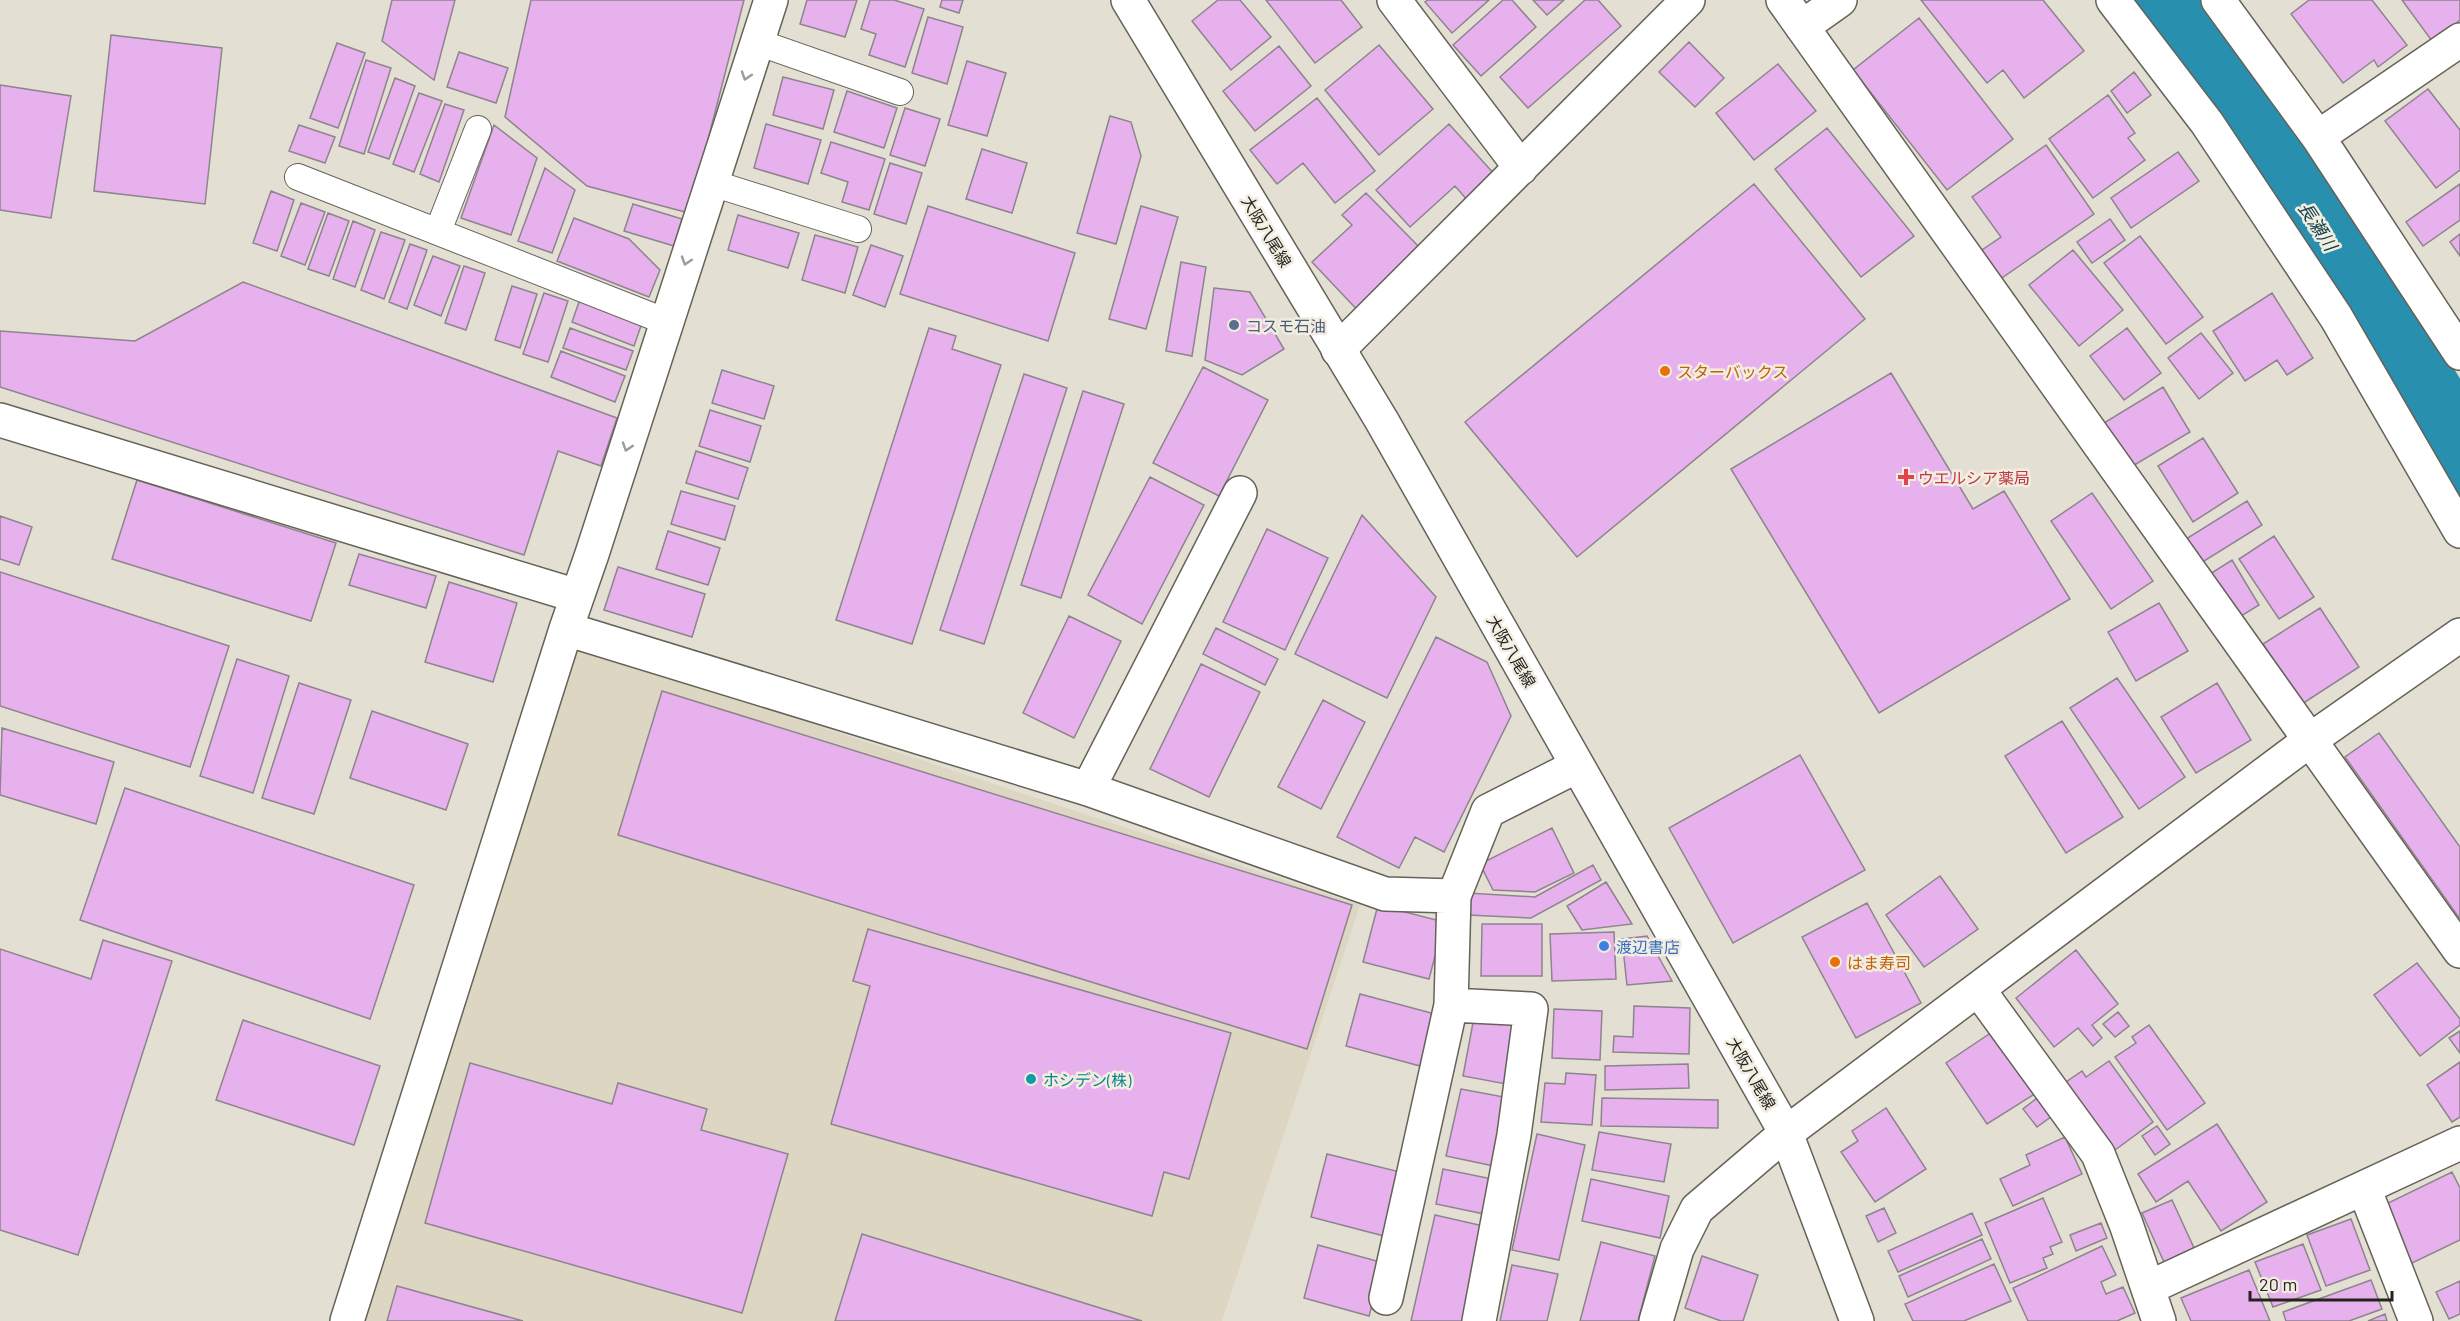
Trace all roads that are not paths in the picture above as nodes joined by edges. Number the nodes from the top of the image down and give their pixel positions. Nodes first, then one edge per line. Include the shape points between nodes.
1 (771, 0) edge
2 (1128, 0) edge
3 (1394, 0) edge
4 (1688, 0) edge
5 (1783, 0) edge
6 (1840, 0) edge
7 (2113, 0) edge
8 (2218, 0) edge
9 (1802, 27) junction
10 (2460, 40) edge
11 (757, 42) junction
12 (900, 92) dead end
13 (478, 129) dead end
14 (2318, 137) junction
15 (1521, 168) junction
16 (298, 177) dead end
17 (711, 183) junction
18 (858, 230) dead end
19 (438, 231) junction
20 (667, 322) junction
21 (1338, 350) junction
22 (2460, 353) edge
23 (0, 420) edge
24 (1240, 493) dead end
25 (2460, 531) edge
26 (576, 596) junction
27 (566, 629) junction
28 (2460, 635) edge
29 (2310, 740) junction
30 (1577, 766) junction
31 (1088, 789) junction
32 (1454, 896) junction
33 (2460, 951) edge
34 (1978, 989) junction
35 (1451, 1005) junction
36 (1786, 1133) junction
37 (2460, 1143) edge
38 (2364, 1188) junction
39 (2148, 1288) junction
40 (1386, 1298) dead end
41 (347, 1321) edge
42 (1479, 1321) edge
43 (1656, 1321) edge
44 (1857, 1321) edge
45 (2159, 1321) edge
46 (2416, 1321) edge

1 - 11 street
2 - 21 street, 大阪八尾線
3 - 15 street
4 - 15 street
5 - 9 street
6 - 9 street
7 - 25 street via 2207,123 2336,317
8 - 14 street
9 - 29 street
10 - 14 street
11 - 12 lane
11 -> 17 street
13 - 19 lane
14 - 22 street
15 - 21 street
16 - 19 lane
17 - 18 lane
17 -> 20 street
19 - 20 lane
20 -> 26 street
21 - 30 street, 大阪八尾線
23 - 26 street
24 - 31 street
26 - 27 street
27 - 31 street
27 - 41 street
28 - 29 street
29 - 33 street
29 - 34 street
30 - 32 street via 1488,811
30 - 36 street, 大阪八尾線
31 - 32 street via 1385,894
32 - 35 street
34 - 36 street
34 - 39 street via 2098,1154
35 - 40 street
35 - 42 street via 1531,1010 1514,1135
36 - 43 street via 1697,1209 1677,1249
36 - 44 street, 大阪八尾線
37 - 38 street
38 - 39 street
38 - 46 street
39 - 45 street

